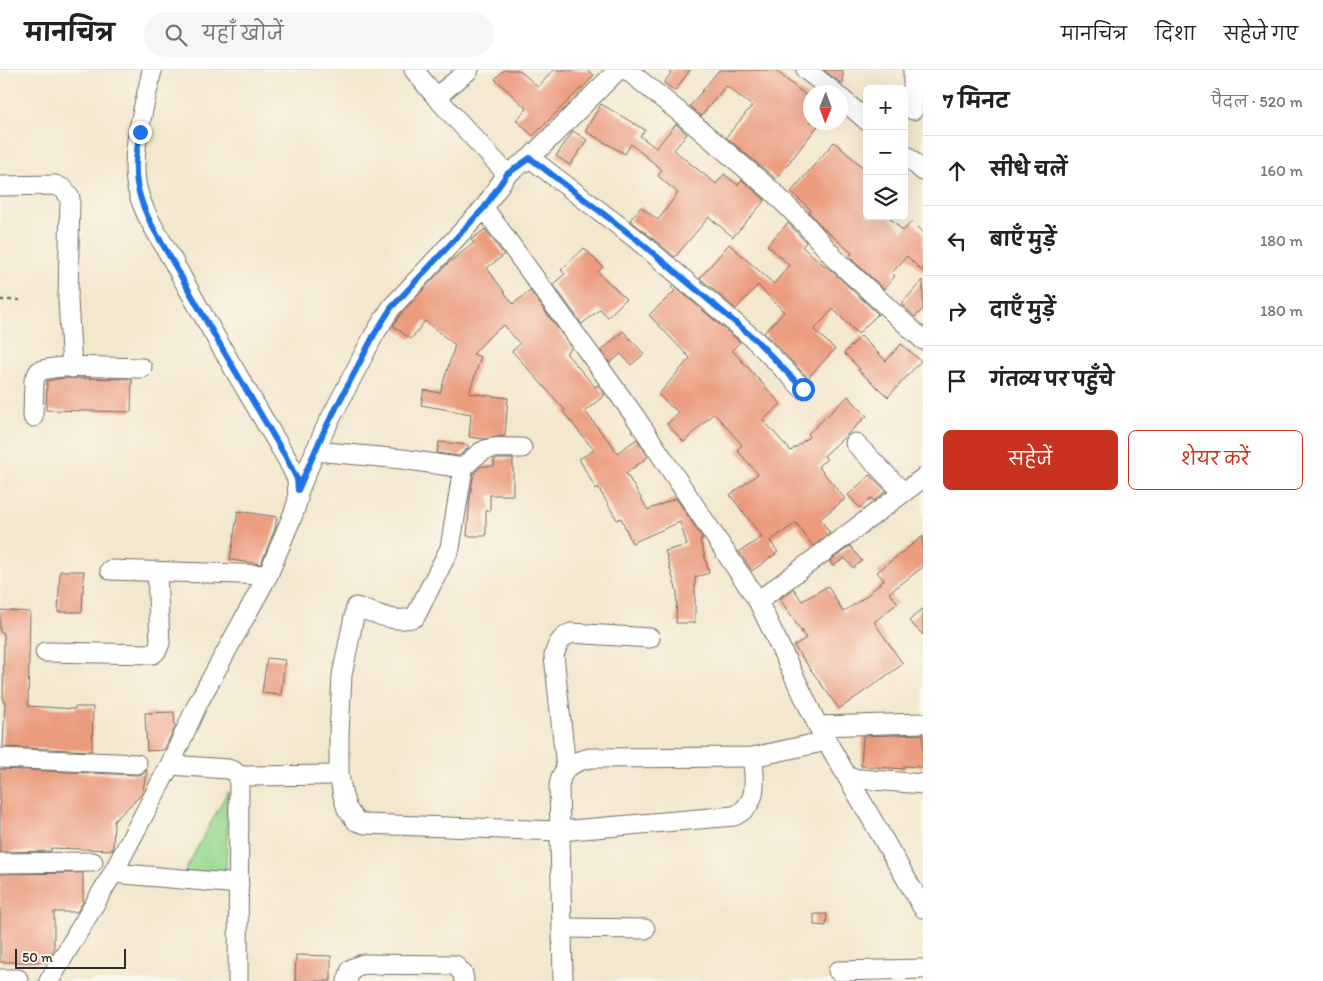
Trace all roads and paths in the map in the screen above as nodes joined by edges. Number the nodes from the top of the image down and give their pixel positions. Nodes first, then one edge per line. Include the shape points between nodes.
1 (152, 70) edge
2 (414, 70) edge
3 (469, 70) edge
4 (618, 70) edge
5 (627, 70) edge
6 (806, 70) edge
7 (913, 70) edge
8 (825, 85) edge
9 (436, 97) junction
10 (848, 105) edge
11 (913, 110) dead end
12 (863, 117) edge
13 (530, 158) junction
14 (908, 158) edge
15 (923, 171) edge
16 (507, 174) junction
17 (0, 186) edge
18 (484, 208) junction
19 (0, 300) edge
20 (21, 300) dead end
21 (923, 340) edge
22 (72, 368) junction
23 (142, 368) dead end
24 (803, 389) dead end
25 (33, 417) dead end
26 (855, 443) dead end
27 (522, 448) dead end
28 (315, 451) junction
29 (463, 468) junction
30 (923, 478) edge
31 (298, 490) junction
32 (903, 492) junction
33 (110, 570) dead end
34 (157, 571) junction
35 (268, 575) junction
36 (758, 601) junction
37 (650, 638) dead end
38 (46, 652) dead end
39 (923, 723) edge
40 (823, 734) junction
41 (754, 757) junction
42 (0, 758) edge
43 (137, 764) dead end
44 (170, 765) junction
45 (566, 768) junction
46 (339, 775) junction
47 (239, 776) junction
48 (848, 778) junction
49 (923, 784) edge
50 (560, 831) junction
51 (93, 862) dead end
52 (0, 863) edge
53 (113, 873) junction
54 (238, 884) junction
55 (923, 908) edge
56 (562, 928) junction
57 (645, 929) dead end
58 (923, 969) edge
59 (838, 971) dead end
60 (49, 981) edge
61 (238, 981) edge
62 (346, 981) edge
63 (464, 981) edge
64 (563, 981) edge

1 - 31 street via 136,151 136,182 140,197 202,314 287,459 297,479
2 - 9 street
3 - 9 street
4 - 13 street
5 - 21 street via 771,190 836,260
6 - 8 street
7 - 11 street
9 - 16 street
10 - 12 street
13 - 16 street
13 - 24 street via 635,238 756,340
14 - 15 street
16 - 18 street
17 - 22 street via 55,185 64,189 70,198 68,299
18 - 28 street via 391,308
18 - 36 street via 636,418
19 - 20 path
22 - 23 street
22 - 25 street via 46,369 35,375
26 - 32 street
27 - 29 street via 488,448 480,451
28 - 29 street
28 - 31 street
29 - 46 street via 450,548 415,617 406,620 393,618 356,607 342,675
30 - 32 street
31 - 35 street via 294,512
32 - 36 street
33 - 34 street
34 - 35 street
34 - 38 street via 160,643 153,654
35 - 44 street via 198,703
36 - 40 street
37 - 45 street via 571,633 563,636 557,645 554,656
39 - 40 street
40 - 41 street
40 - 48 street
41 - 45 street via 590,758
41 - 50 street via 754,794 742,813
42 - 43 street
44 - 47 street via 228,769
44 - 53 street
45 - 50 street via 559,786
46 - 47 street
46 - 50 street via 347,809 356,820 365,824
47 - 54 street
48 - 49 street
48 - 55 street
50 - 56 street
51 - 52 street
53 - 54 street
53 - 60 street
54 - 61 street
56 - 57 street
56 - 64 street
58 - 59 street
62 - 63 street via 351,970 363,964 455,965 463,974

